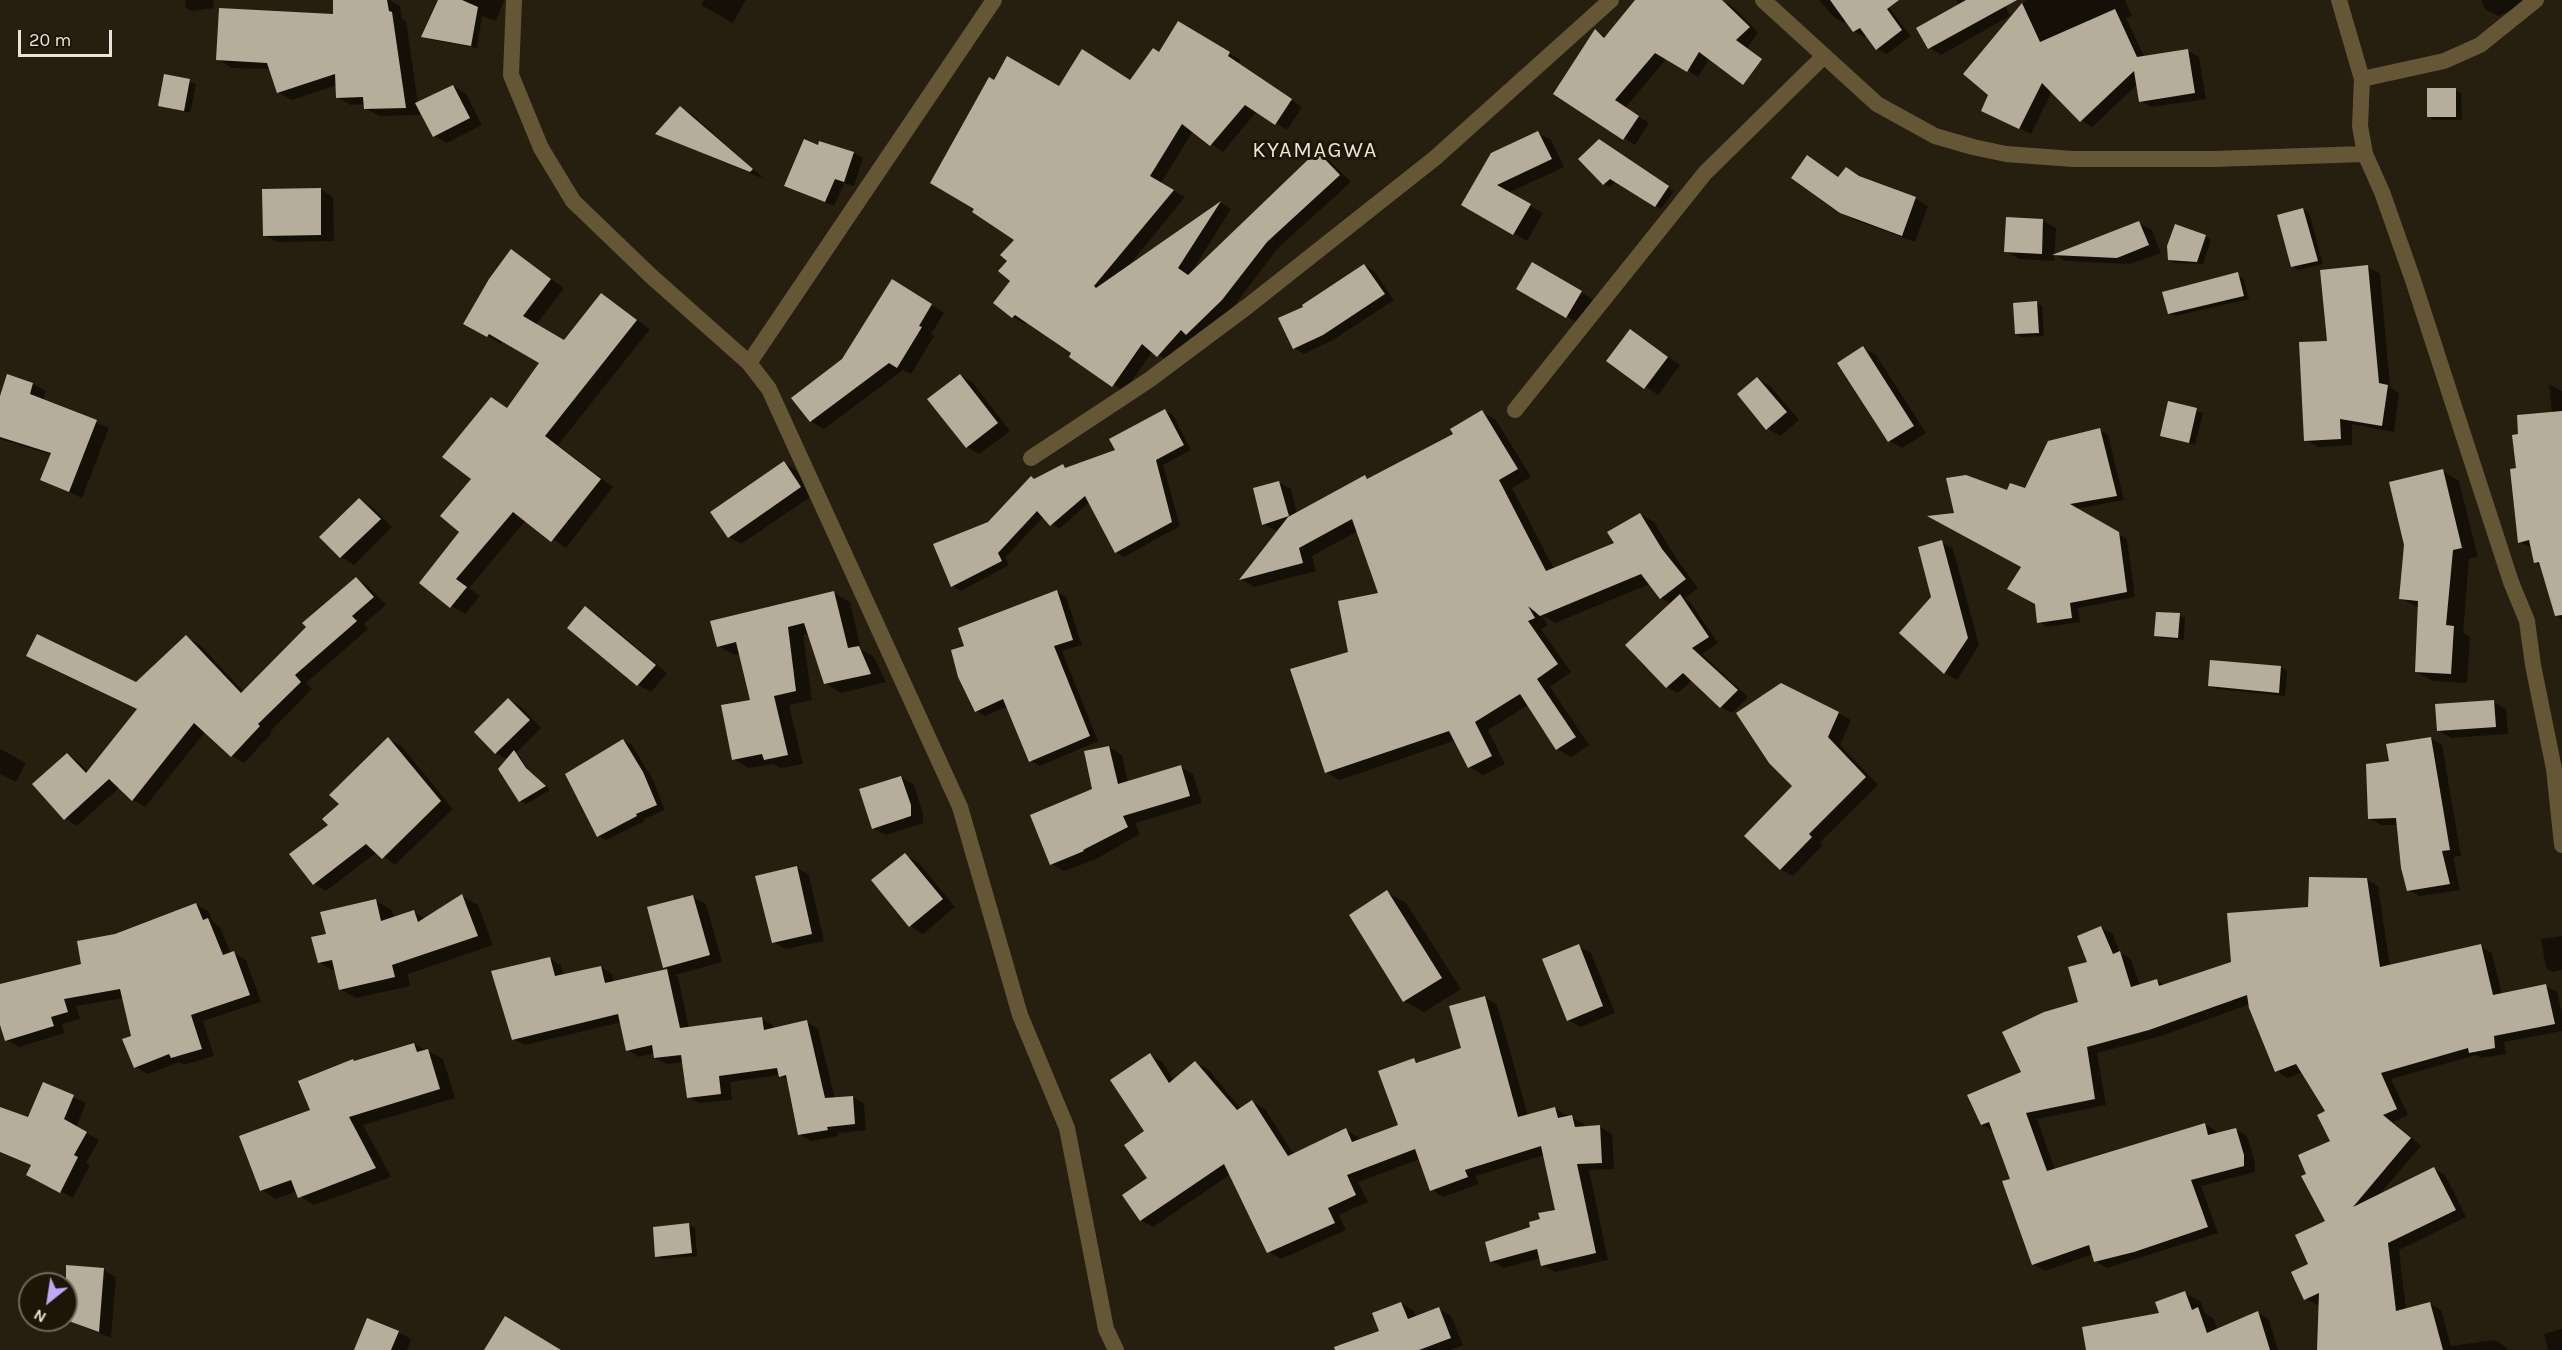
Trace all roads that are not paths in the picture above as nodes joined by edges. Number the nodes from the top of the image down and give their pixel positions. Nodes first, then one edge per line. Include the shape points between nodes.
1 (514, 0) edge
2 (993, 0) edge
3 (1611, 0) edge
4 (1763, 0) edge
5 (2339, 0) edge
6 (2536, 0) edge
7 (1823, 57) junction
8 (2362, 79) junction
9 (2365, 154) junction
10 (749, 363) junction
11 (1515, 410) dead end
12 (1031, 458) dead end
13 (2562, 844) edge
14 (1116, 1350) edge

1 - 10 street via 511,75 541,148 573,201
2 - 10 street
3 - 12 street via 1435,158 1248,306 1149,380
4 - 7 street
5 - 8 street
6 - 8 street via 2480,45 2444,61
7 - 9 street via 1877,104 1935,136 2006,154 2073,159 2214,159
7 - 11 street via 1705,173
8 - 9 street via 2360,126
9 - 13 street via 2413,280 2526,621 2554,769
10 - 14 street via 769,389 960,807 1020,1015 1067,1128 1106,1329

